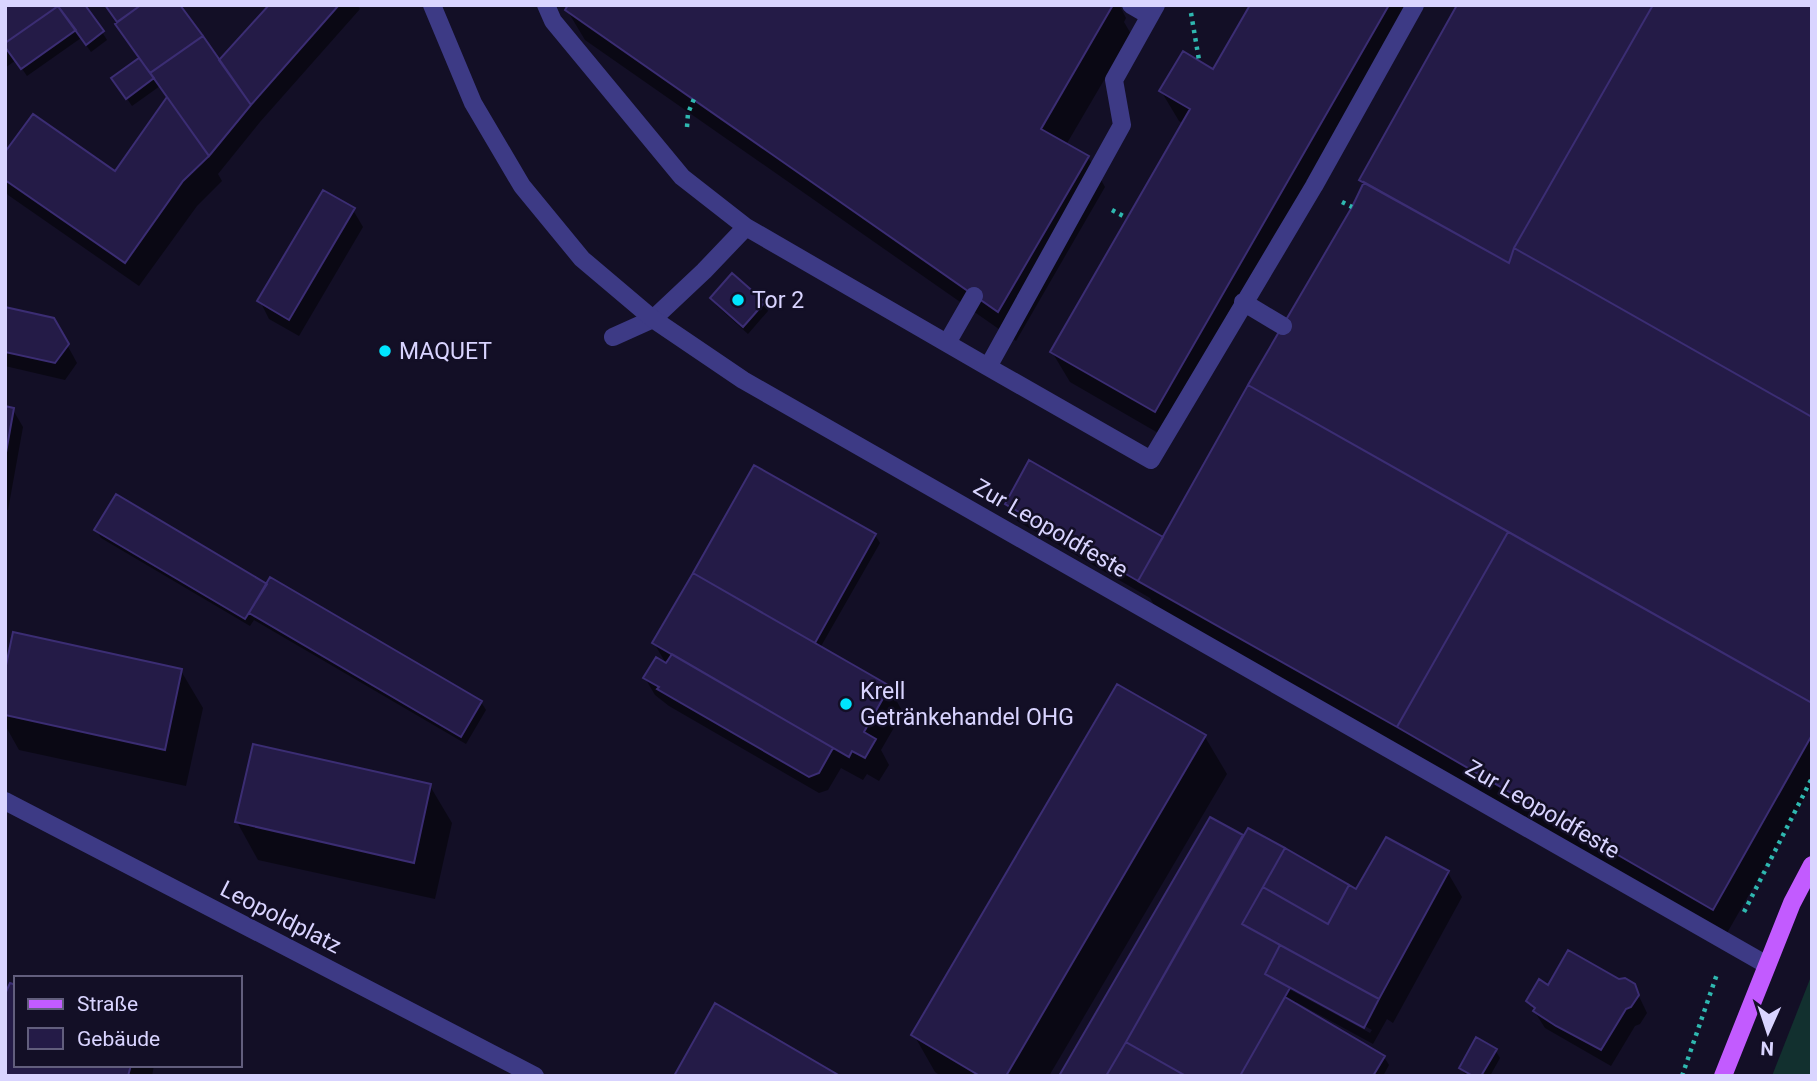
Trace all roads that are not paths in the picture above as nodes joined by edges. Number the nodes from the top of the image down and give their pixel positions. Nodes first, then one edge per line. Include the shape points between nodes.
1 (432, 5) edge
2 (546, 5) edge
3 (1131, 5) edge
4 (1415, 5) edge
5 (1153, 11) edge
6 (746, 227) junction
7 (974, 296) dead end
8 (1243, 302) junction
9 (653, 319) junction
10 (1283, 326) dead end
11 (613, 337) dead end
12 (947, 342) junction
13 (988, 367) junction
14 (5, 801) edge
15 (1812, 865) edge
16 (1767, 965) junction
17 (535, 1076) edge
18 (1723, 1076) edge

1 - 9 street, Zur Leopoldfeste via 473,103 522,186 582,259
2 - 6 street via 552,20 681,177
3 - 5 street
4 - 8 street
5 - 13 street via 1114,80 1122,125
6 - 9 street
6 - 12 street
7 - 12 street
8 - 10 street
8 - 13 street via 1151,460
9 - 11 street
9 - 16 street, Zur Leopoldfeste via 743,380
12 - 13 street
14 - 17 street, Leopoldplatz
15 - 16 main road
16 - 18 main road

